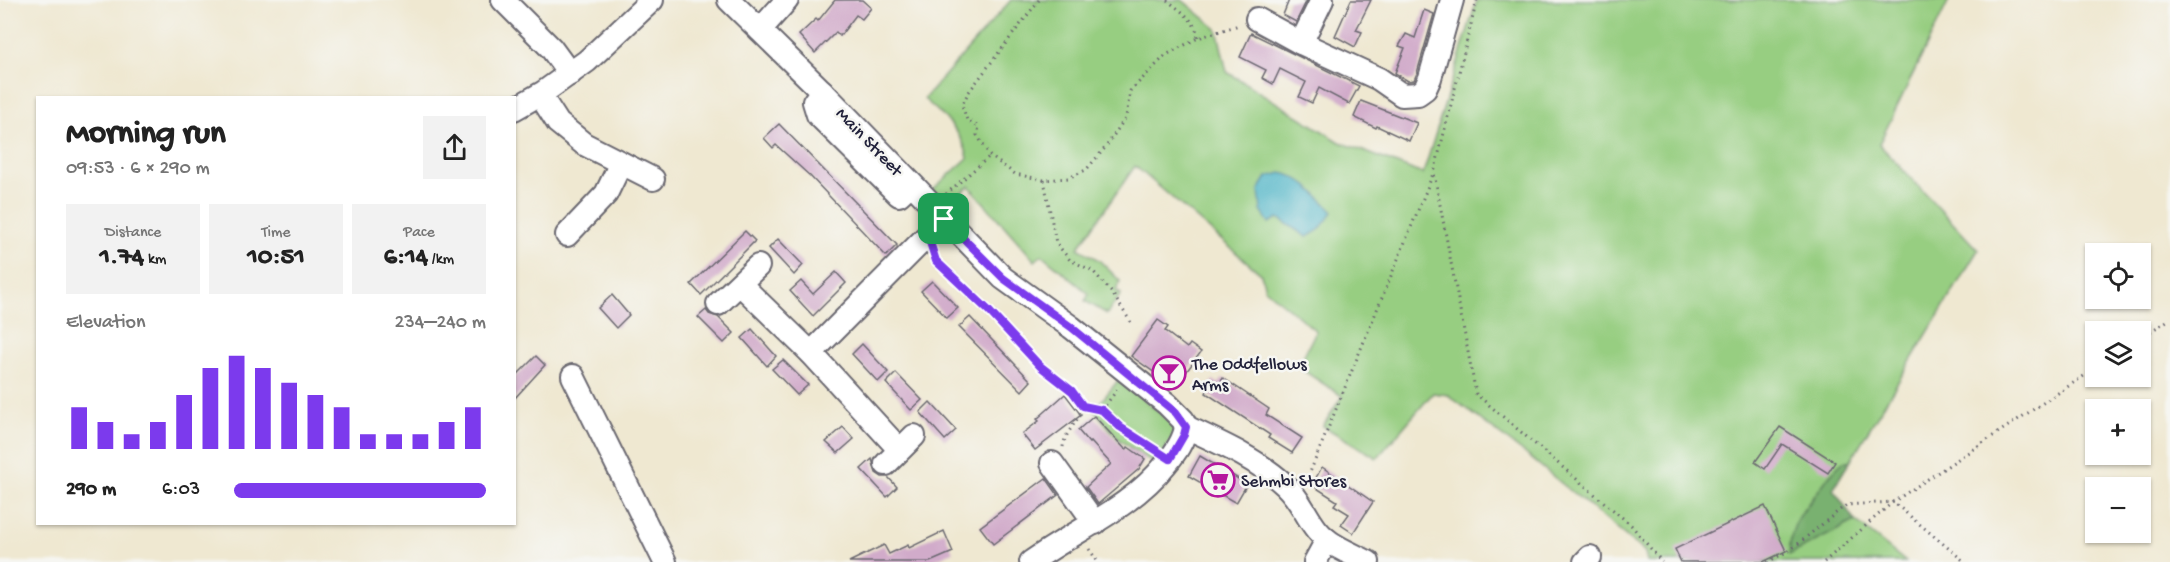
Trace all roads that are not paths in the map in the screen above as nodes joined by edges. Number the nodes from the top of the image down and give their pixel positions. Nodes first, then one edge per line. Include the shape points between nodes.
1 (503, 0) edge
2 (652, 0) edge
3 (729, 0) edge
4 (787, 0) edge
5 (1322, 0) edge
6 (1452, 0) edge
7 (1257, 20) road end
8 (760, 30) junction
9 (1301, 43) junction
10 (570, 74) junction
11 (540, 95) junction
12 (516, 108) edge
13 (621, 163) junction
14 (653, 179) dead end
15 (938, 212) junction
16 (567, 235) dead end
17 (758, 266) dead end
18 (740, 284) junction
19 (718, 304) dead end
20 (811, 353) junction
21 (573, 376) dead end
22 (1186, 427) junction
23 (900, 450) dead end
24 (1052, 463) road end
25 (1095, 523) junction
26 (1326, 540) junction
27 (665, 562) edge
28 (1031, 562) edge
29 (1315, 562) edge
30 (1368, 562) edge

1 - 10 street via 551,48
2 - 10 street via 588,62
3 - 8 street, Main Street
4 - 8 street
5 - 9 street
6 - 9 street via 1430,78 1418,94 1402,95 1379,79
7 - 9 street
8 - 15 street, Main Street
10 - 11 street
11 - 12 street
11 - 13 street via 558,123 584,144
13 - 14 street
13 - 16 street via 606,194
15 - 20 street via 928,236
15 - 22 street, Main Street via 1003,278 1169,406
17 - 18 street
18 - 19 street
18 - 20 street
20 - 23 street
21 - 27 street
22 - 25 street via 1170,459 1143,489
22 - 26 street, Main Street via 1218,441 1283,483
24 - 25 street
25 - 28 street
26 - 29 street
26 - 30 street, Main Street

